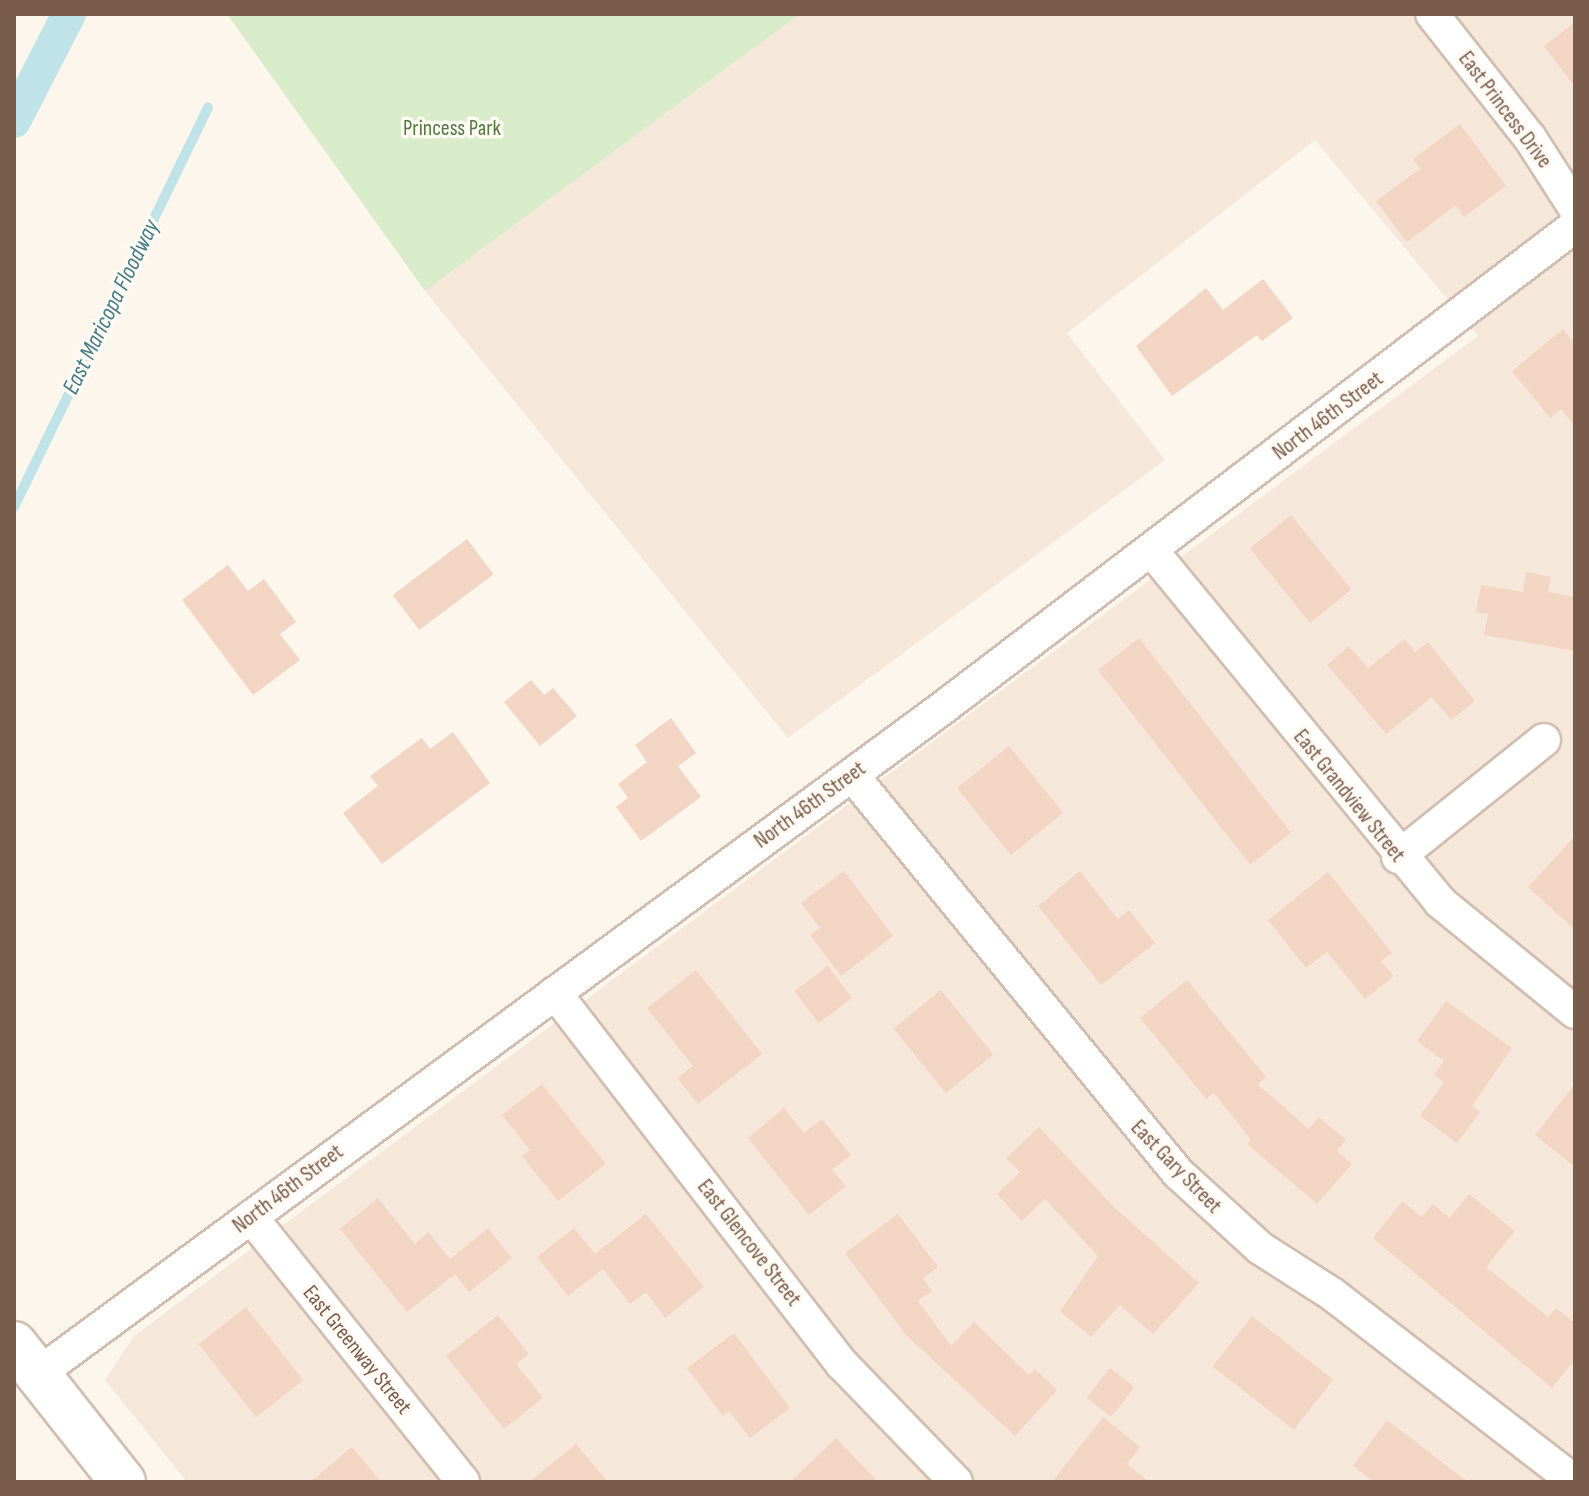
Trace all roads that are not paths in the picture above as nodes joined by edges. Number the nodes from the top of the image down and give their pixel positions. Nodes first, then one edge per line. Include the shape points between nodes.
1 (1432, 14) edge
2 (1575, 208) edge
3 (1575, 226) edge
4 (1152, 551) junction
5 (1544, 740) dead end
6 (852, 775) junction
7 (1398, 857) junction
8 (555, 993) junction
9 (1575, 1012) edge
10 (251, 1217) junction
11 (26, 1359) edge
12 (123, 1482) edge
13 (463, 1482) edge
14 (956, 1482) edge
15 (1575, 1482) edge

1 - 2 street, East Princess Drive via 1530,138
3 - 4 street, North 46th Street
4 - 6 street, North 46th Street
4 - 7 street, East Grandview Street
5 - 7 street
6 - 8 street, North 46th Street
6 - 15 street, East Gary Street via 1178,1173 1260,1248 1332,1294
7 - 9 street, East Grandview Street via 1495,952
8 - 10 street, North 46th Street
8 - 14 street, East Glencove Street via 842,1364
10 - 11 street, North 46th Street
10 - 13 street, East Greenway Street
11 - 12 main road

